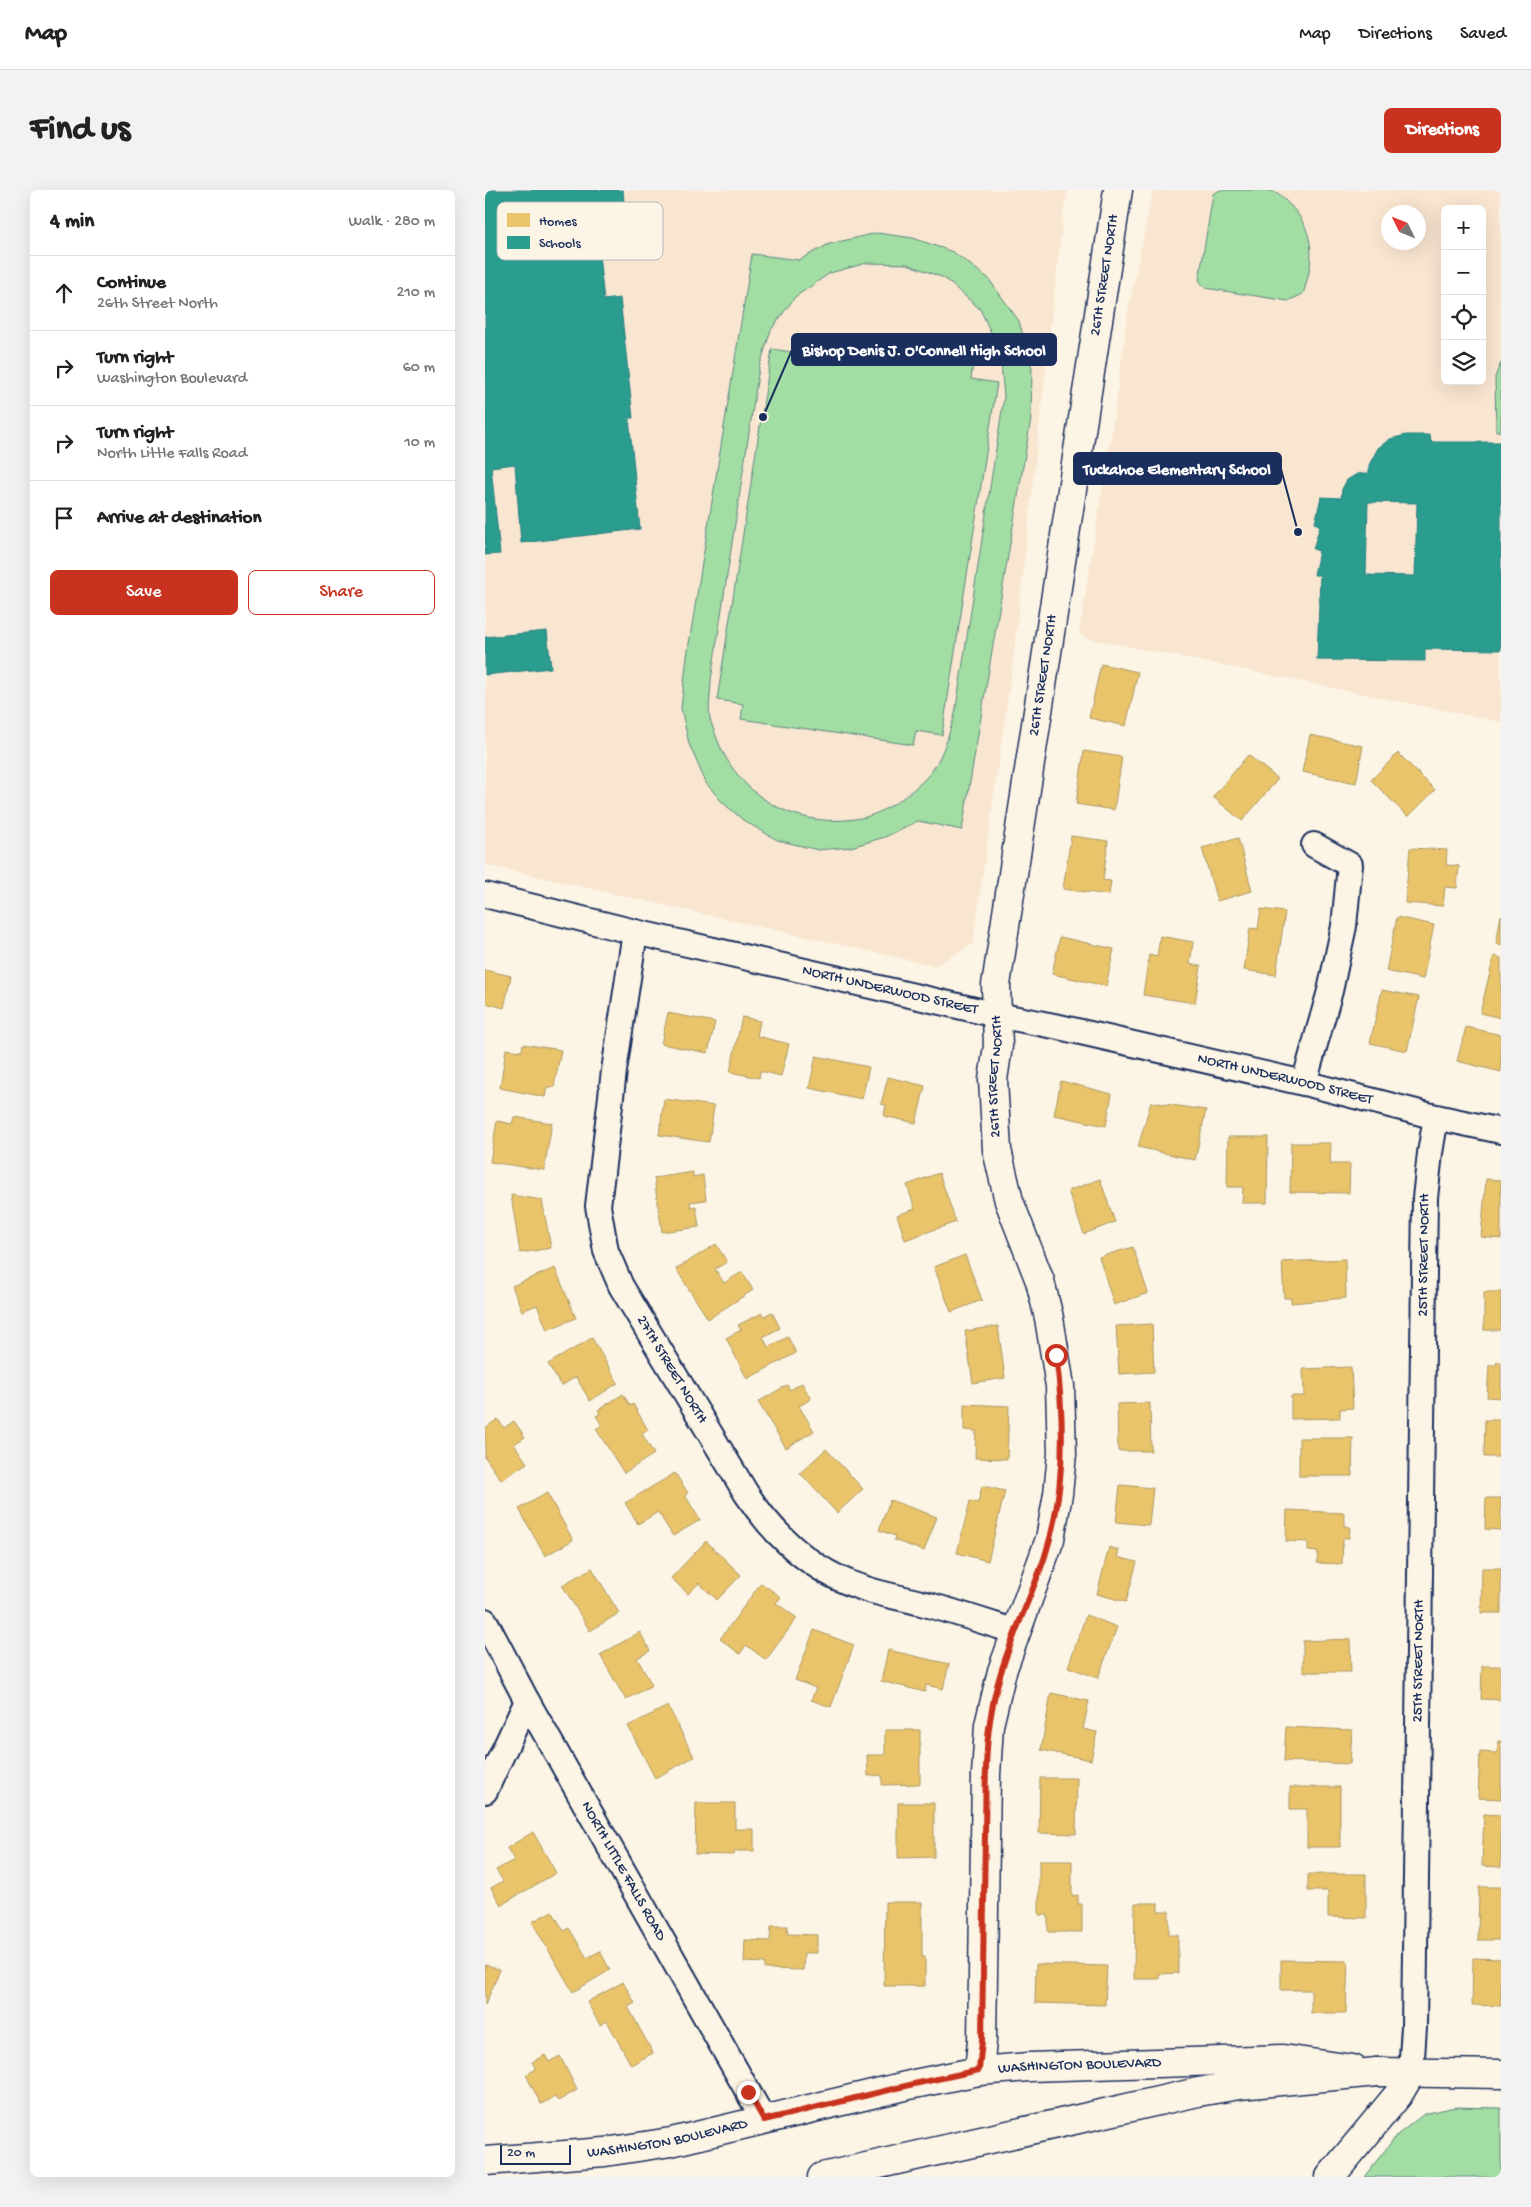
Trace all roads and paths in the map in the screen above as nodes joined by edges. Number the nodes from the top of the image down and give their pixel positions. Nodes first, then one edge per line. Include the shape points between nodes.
1 (1118, 190) edge
2 (1314, 845) dead end
3 (485, 895) edge
4 (635, 932) junction
5 (997, 1015) junction
6 (1304, 1082) junction
7 (1436, 1117) junction
8 (1501, 1130) edge
9 (485, 1621) edge
10 (1016, 1632) junction
11 (527, 1701) junction
12 (485, 1791) edge
13 (979, 2070) junction
14 (1377, 2072) junction
15 (1411, 2073) junction
16 (1501, 2074) edge
17 (764, 2120) junction
18 (485, 2161) edge
19 (822, 2177) edge
20 (1330, 2177) edge

1 - 5 main road, 26TH STREET NORTH via 996,985
2 - 6 street via 1350,865 1344,926
3 - 4 street, NORTH UNDERWOOD STREET
4 - 5 street, NORTH UNDERWOOD STREET
4 - 10 street, 27TH STREET NORTH via 615,1061 598,1206 606,1251 621,1286 746,1493 782,1539 813,1564 855,1585
5 - 6 street, NORTH UNDERWOOD STREET
5 - 10 main road, 26TH STREET NORTH via 998,1046 993,1073 998,1158 1009,1201 1045,1297 1062,1408 1062,1464 1052,1529
6 - 7 street, NORTH UNDERWOOD STREET
7 - 8 street, NORTH UNDERWOOD STREET
7 - 15 street, 25TH STREET NORTH via 1425,1198
9 - 11 street, NORTH LITTLE FALLS ROAD
10 - 13 main road, 26TH STREET NORTH via 994,1696 987,1742
11 - 12 street
11 - 17 street, NORTH LITTLE FALLS ROAD
13 - 14 main road, WASHINGTON BOULEVARD via 1283,2059
13 - 17 main road, WASHINGTON BOULEVARD
14 - 15 main road, WASHINGTON BOULEVARD
14 - 19 main road via 1198,2092
15 - 16 main road, WASHINGTON BOULEVARD
15 - 20 main road, 25TH STREET NORTH via 1398,2095
17 - 18 main road, WASHINGTON BOULEVARD via 621,2150

